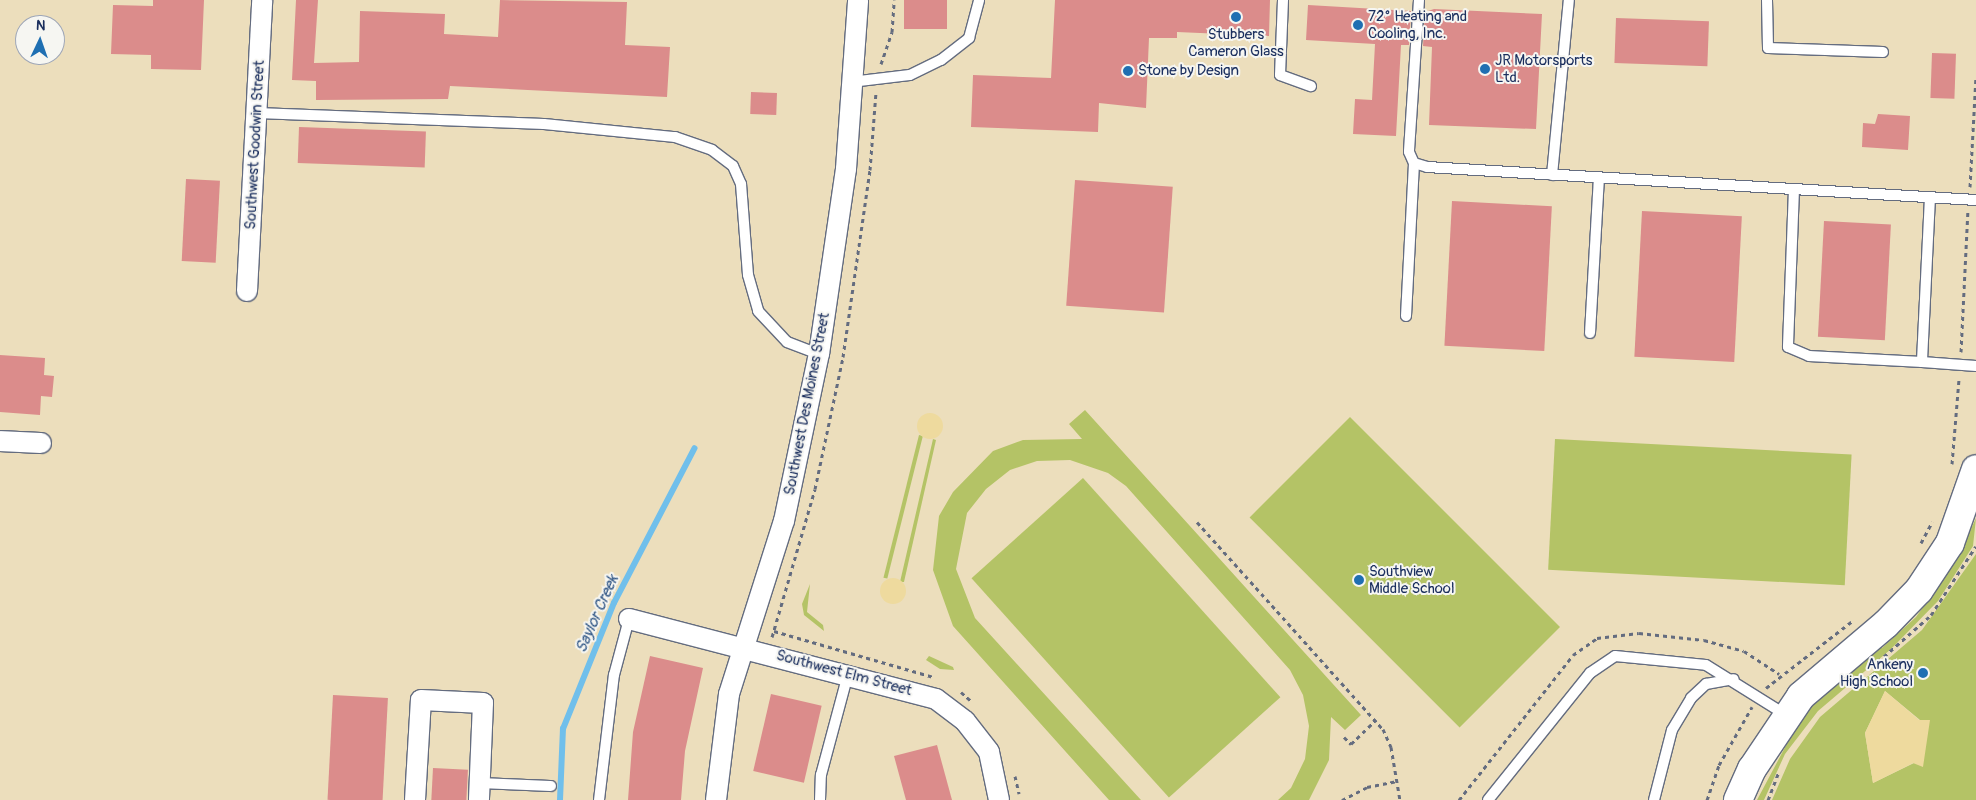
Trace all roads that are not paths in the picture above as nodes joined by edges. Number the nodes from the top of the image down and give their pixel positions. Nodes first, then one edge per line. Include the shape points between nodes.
1 (262, 0) edge
2 (858, 0) edge
3 (979, 0) edge
4 (1283, 0) edge
5 (1419, 0) edge
6 (1569, 0) edge
7 (1767, 0) edge
8 (1883, 52) dead end
9 (851, 82) junction
10 (1312, 86) dead end
11 (257, 113) junction
12 (1414, 163) junction
13 (1552, 175) junction
14 (1600, 178) junction
15 (1794, 189) junction
16 (1930, 197) junction
17 (1972, 199) edge
18 (247, 291) dead end
19 (1406, 316) dead end
20 (1590, 333) dead end
21 (819, 354) junction
22 (1922, 362) junction
23 (1976, 366) edge
24 (0, 441) edge
25 (41, 443) dead end
26 (1976, 469) edge
27 (630, 619) joint
28 (743, 646) junction
29 (848, 673) junction
30 (1734, 679) junction
31 (1786, 715) junction
32 (551, 786) dead end
33 (479, 792) edge
34 (416, 800) edge
35 (599, 800) edge
36 (716, 800) edge
37 (820, 800) edge
38 (999, 800) edge
39 (1488, 800) edge
40 (1654, 800) edge
41 (1738, 800) edge

1 - 11 street, Southwest Goodwin Street
2 - 9 street, Southwest Des Moines Street
3 - 9 lane via 969,38 941,60 910,75
4 - 10 lane via 1280,75
5 - 12 lane via 1409,152
6 - 13 lane
7 - 8 lane via 1768,48
9 - 21 street, Southwest Des Moines Street via 846,169
11 - 18 street, Southwest Goodwin Street
11 - 21 lane via 544,124 675,137 712,150 733,166 741,184 748,275 758,311 787,342
12 - 13 lane
12 - 19 lane
13 - 14 lane
14 - 15 lane
14 - 20 lane
15 - 16 lane
15 - 22 lane via 1788,347 1809,356
16 - 17 lane
16 - 22 lane
21 - 28 street, Southwest Des Moines Street via 797,472
22 - 23 lane
24 - 25 street
26 - 31 street via 1950,543 1919,590 1886,624 1820,678
27 - 28 street, Southwest Elm Street
27 - 35 lane via 614,675
28 - 29 street, Southwest Elm Street
28 - 36 street, Southwest Des Moines Street via 728,694
29 - 37 lane via 821,775
29 - 38 street, Southwest Elm Street via 936,699 965,721 989,752
30 - 31 lane
30 - 39 lane via 1686,661 1615,656 1590,673
30 - 40 lane via 1706,684 1691,698 1672,730
31 - 41 street
32 - 33 lane
33 - 34 street via 483,703 421,700

